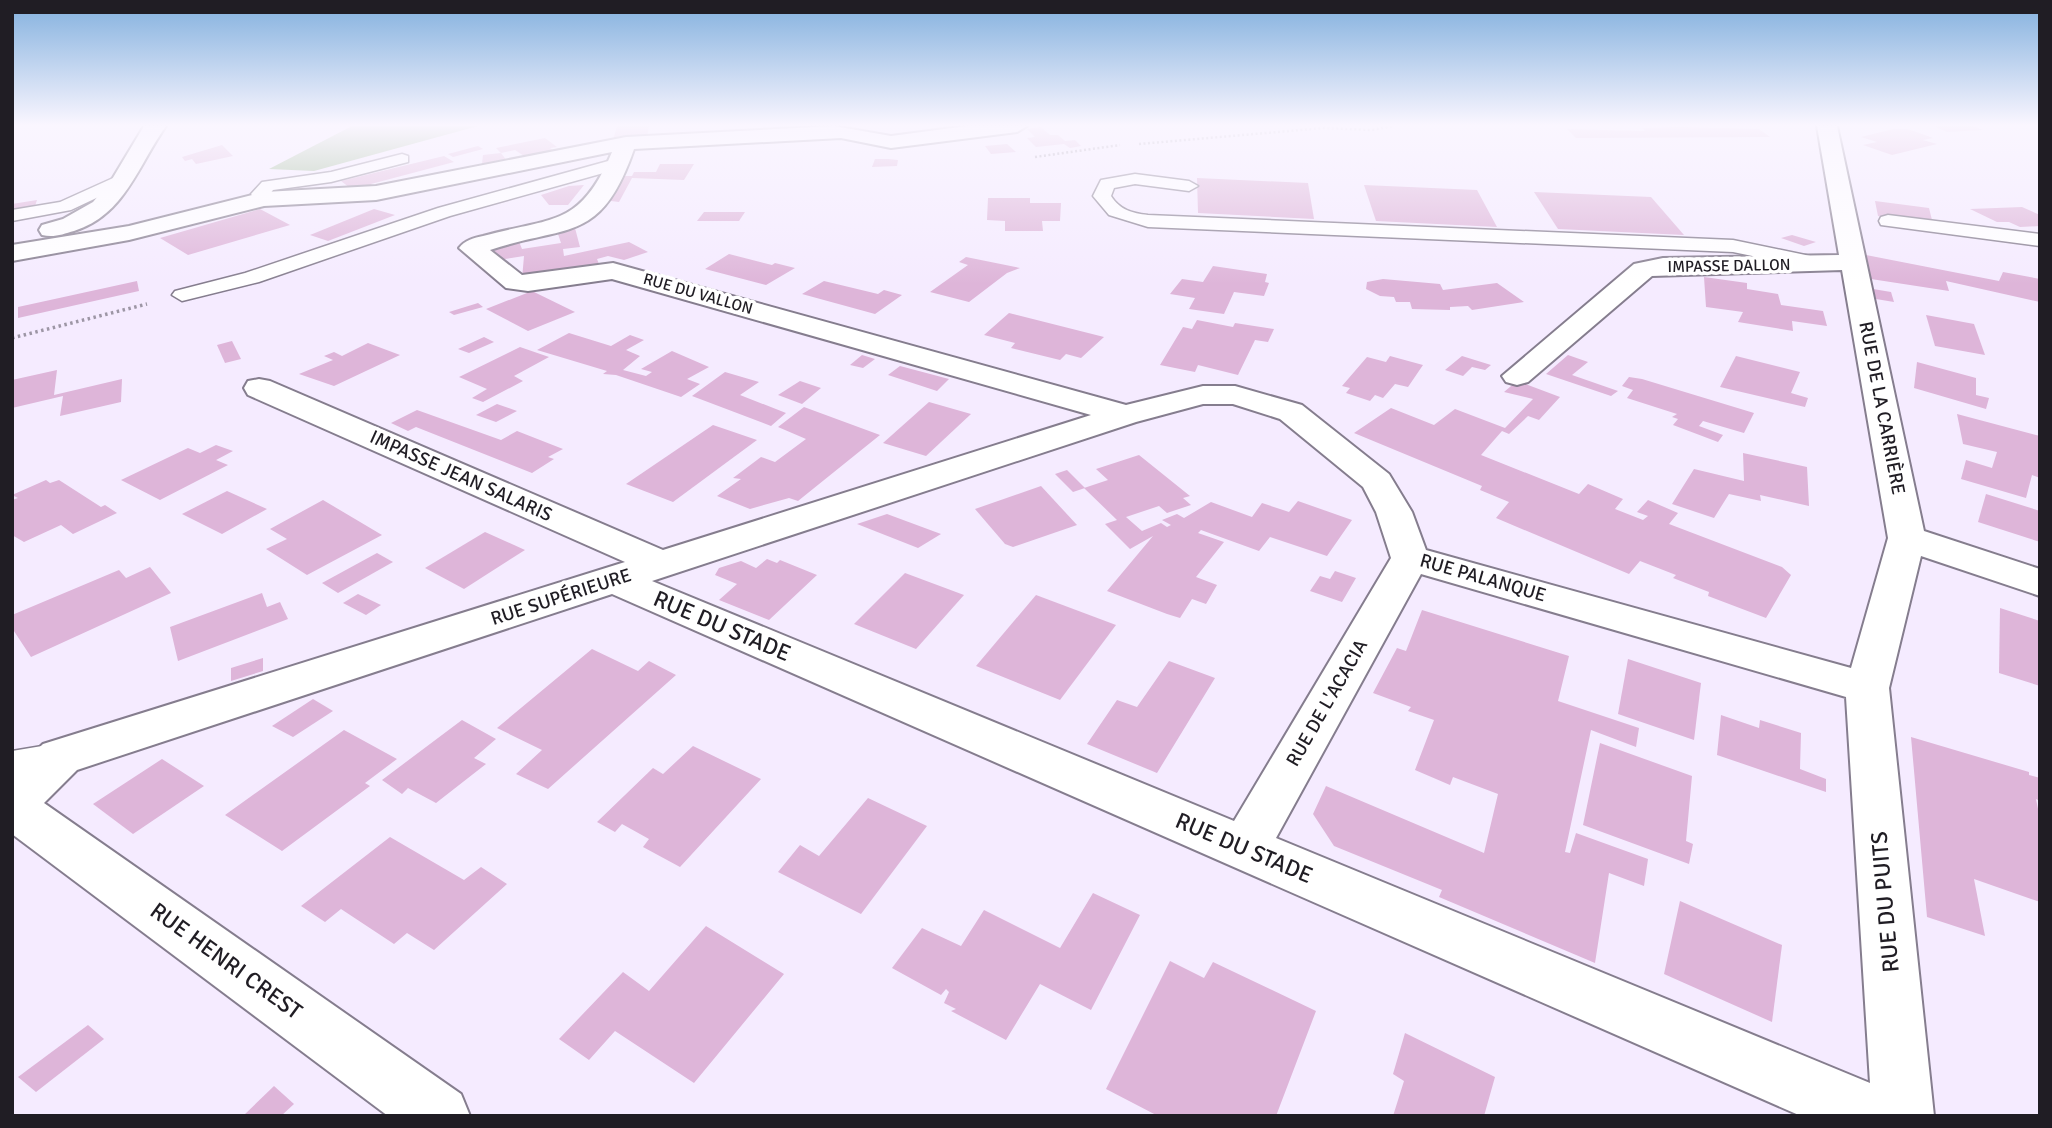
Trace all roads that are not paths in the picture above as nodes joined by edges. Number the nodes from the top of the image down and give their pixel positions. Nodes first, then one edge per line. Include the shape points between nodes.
1 (122, 178) edge
2 (121, 179) edge
3 (320, 179) edge
4 (465, 179) edge
5 (545, 179) edge
6 (606, 179) edge
7 (1837, 179) edge
8 (1189, 186) dead end
9 (264, 199) junction
10 (12, 216) edge
11 (1888, 221) dead end
12 (1947, 228) junction
13 (2040, 229) edge
14 (12, 240) edge
15 (1903, 240) dead end
16 (2040, 240) edge
17 (2040, 251) edge
18 (12, 253) edge
19 (1854, 262) junction
20 (1820, 264) junction
21 (182, 295) road end
22 (1517, 376) dead end
23 (259, 388) dead end
24 (1125, 415) junction
25 (1907, 538) junction
26 (1409, 558) junction
27 (663, 564) junction
28 (614, 580) junction
29 (2040, 583) edge
30 (1867, 688) junction
31 (61, 757) junction
32 (12, 765) edge
33 (12, 806) edge
34 (1245, 848) junction
35 (439, 1116) edge
36 (1874, 1116) edge
37 (1903, 1116) edge

1 - 14 street via 110,201 82,221
2 - 10 lane via 65,206
3 - 9 lane via 268,186 260,194
4 - 9 street via 376,193
5 - 21 lane via 251,278
6 - 24 street, RUE DU VALLON via 581,217 472,248 515,282 614,271
7 - 19 street, RUE DE LA CARRIÈRE
8 - 20 lane via 1118,180 1107,184 1102,196 1109,209 1148,221 1733,246
9 - 18 street via 129,233
11 - 12 lane
12 - 13 lane via 1946,216
12 - 16 lane
15 - 17 lane
19 - 20 street, IMPASSE DALLON
19 - 25 street, RUE DE LA CARRIÈRE
20 - 22 street, IMPASSE DALLON via 1643,270
23 - 27 street, IMPASSE JEAN SALARIS
24 - 26 street, RUE PALANQUE via 1203,395 1235,395 1291,412 1377,481 1394,512
24 - 27 street, RUE SUPÉRIEURE
25 - 29 street
25 - 30 street, RUE DE LA CARRIÈRE
26 - 30 street, RUE PALANQUE
26 - 34 street, RUE DE L'ACACIA
27 - 28 street, RUE SUPÉRIEURE
28 - 31 street, RUE SUPÉRIEURE
28 - 34 street, RUE DU STADE
30 - 37 street, RUE DU PUITS
31 - 32 lane
31 - 33 street, RUE SUPÉRIEURE
33 - 35 street, RUE HENRI CREST
34 - 36 street, RUE DU STADE

